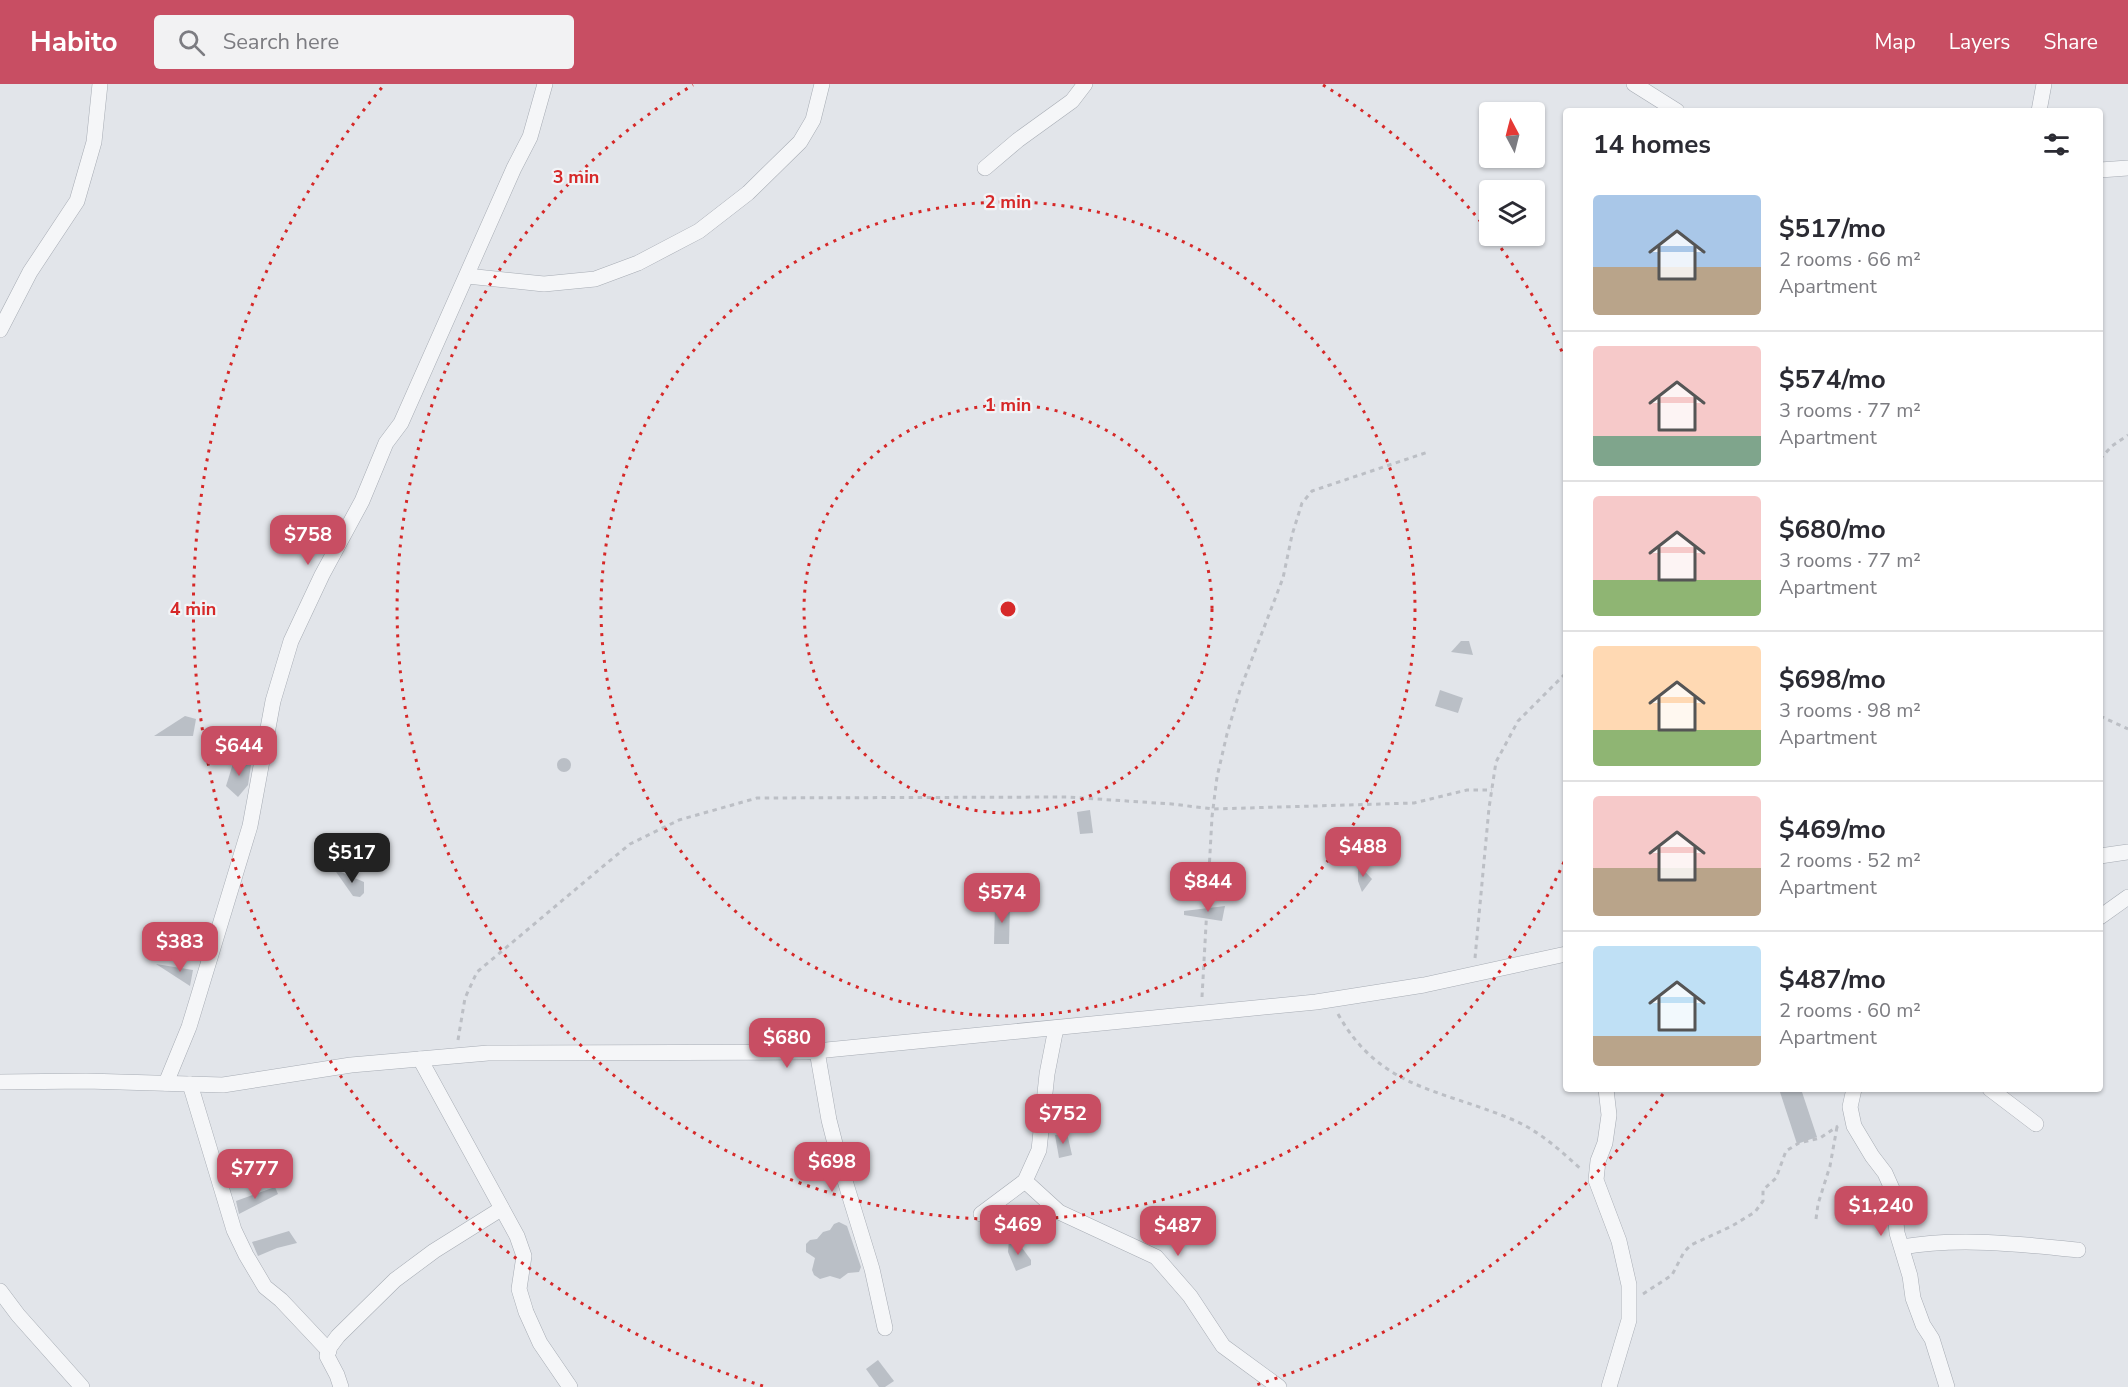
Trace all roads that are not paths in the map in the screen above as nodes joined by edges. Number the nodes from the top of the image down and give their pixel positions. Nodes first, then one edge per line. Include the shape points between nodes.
1 (100, 84) edge
2 (544, 84) edge
3 (822, 84) edge
4 (1085, 84) edge
5 (1634, 84) edge
6 (2044, 84) edge
7 (1672, 108) edge
8 (2040, 108) edge
9 (985, 168) dead end
10 (2128, 168) edge
11 (2103, 170) edge
12 (467, 276) junction
13 (0, 330) edge
14 (2128, 852) edge
15 (2103, 856) edge
16 (2128, 897) edge
17 (2103, 915) edge
18 (1563, 955) edge
19 (1056, 1028) junction
20 (817, 1051) junction
21 (420, 1059) junction
22 (0, 1082) edge
23 (166, 1083) junction
24 (190, 1084) junction
25 (1606, 1092) edge
26 (1853, 1092) edge
27 (1994, 1092) edge
28 (2036, 1124) dead end
29 (1025, 1181) junction
30 (501, 1209) junction
31 (981, 1214) dead end
32 (1902, 1247) junction
33 (2078, 1250) dead end
34 (0, 1291) edge
35 (885, 1328) dead end
36 (329, 1351) junction
37 (82, 1387) edge
38 (341, 1387) edge
39 (570, 1387) edge
40 (1279, 1387) edge
41 (1609, 1387) edge
42 (1947, 1387) edge

1 - 13 street via 94,142 77,201 30,272
2 - 12 street via 530,137
3 - 12 street via 813,120 800,142 748,193 699,231 638,263 595,279 544,284
4 - 9 street via 1072,101
5 - 7 street
6 - 8 street
10 - 11 street
12 - 23 street via 401,423 386,443 362,501 291,641 273,701 250,826 189,1027
14 - 15 street
16 - 17 street
18 - 19 street via 1424,986 1329,1000
19 - 20 street
19 - 29 street via 1039,1150
20 - 21 street via 488,1053
20 - 35 street via 832,1130
21 - 24 street via 351,1065 223,1085
21 - 30 street
22 - 23 street
23 - 24 street
24 - 36 street via 234,1230 246,1255 265,1287
25 - 41 street via 1609,1115 1596,1180 1619,1241 1629,1285 1629,1320
26 - 32 street via 1850,1107 1854,1126 1886,1173 1893,1191
27 - 28 street
29 - 31 street
29 - 40 street via 1059,1212 1156,1257 1190,1296 1223,1346
30 - 36 street via 395,1281 338,1336
30 - 39 street via 524,1257 519,1289 526,1312 540,1343
32 - 33 street via 1927,1242
32 - 42 street via 1913,1298
34 - 37 street
36 - 38 street via 327,1356

